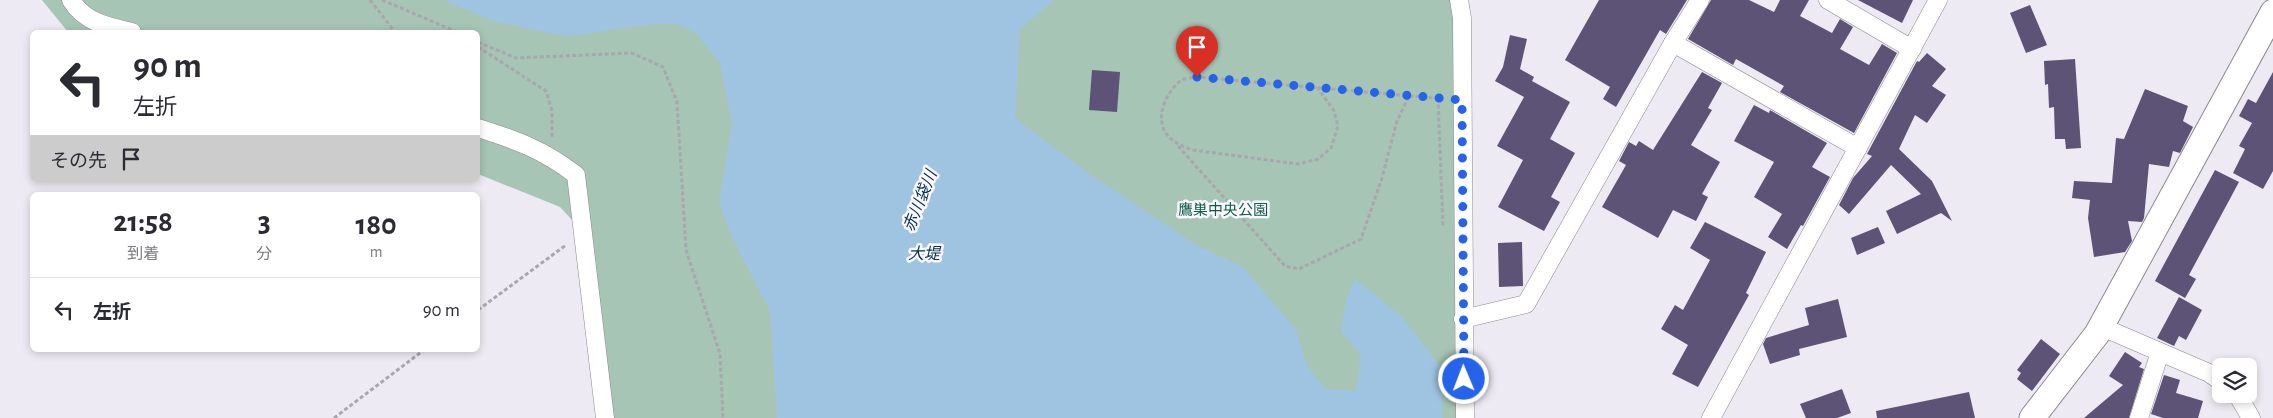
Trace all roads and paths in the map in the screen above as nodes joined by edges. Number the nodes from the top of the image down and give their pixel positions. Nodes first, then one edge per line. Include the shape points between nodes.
1 (71, 0) edge
2 (370, 0) edge
3 (382, 0) edge
4 (1459, 0) edge
5 (1700, 0) edge
6 (1828, 0) edge
7 (1938, 0) edge
8 (2273, 12) edge
9 (122, 30) edge
10 (393, 30) edge
11 (452, 30) edge
12 (480, 43) edge
13 (1673, 43) junction
14 (480, 48) edge
15 (1912, 48) junction
16 (1317, 87) junction
17 (1410, 96) junction
18 (1462, 100) junction
19 (480, 129) edge
20 (1178, 145) junction
21 (1858, 148) junction
22 (552, 156) junction
23 (584, 233) junction
24 (480, 308) edge
25 (1463, 320) junction
26 (2102, 327) junction
27 (421, 352) edge
28 (2160, 352) junction
29 (2212, 375) edge
30 (2242, 403) edge
31 (334, 418) edge
32 (605, 418) edge
33 (724, 418) edge
34 (1465, 418) edge
35 (1711, 418) edge
36 (2032, 418) edge
37 (2139, 418) edge
38 (2251, 418) edge

1 - 9 street via 77,10 102,26
2 - 10 path
3 - 11 path
4 - 18 street
5 - 13 street
6 - 15 street
7 - 15 street
8 - 26 street
12 - 33 path via 516,58 632,53 663,67 677,102 686,250 720,354
13 - 21 street
13 - 25 street via 1526,304
14 - 22 path via 546,91 552,111
15 - 21 street
16 - 17 path
16 - 20 path via 1197,77 1182,80 1167,96 1160,115 1165,133
16 - 20 path via 1334,111 1338,126 1331,148 1318,159 1298,164 1193,150
17 - 18 path
17 - 20 path via 1397,121 1361,239 1300,269 1285,266
18 - 25 street
19 - 22 street
21 - 35 street
22 - 23 street via 576,175
23 - 24 path
23 - 32 street
25 - 34 street
26 - 28 street
26 - 36 street
27 - 31 path
28 - 29 street
28 - 37 street
30 - 38 street

